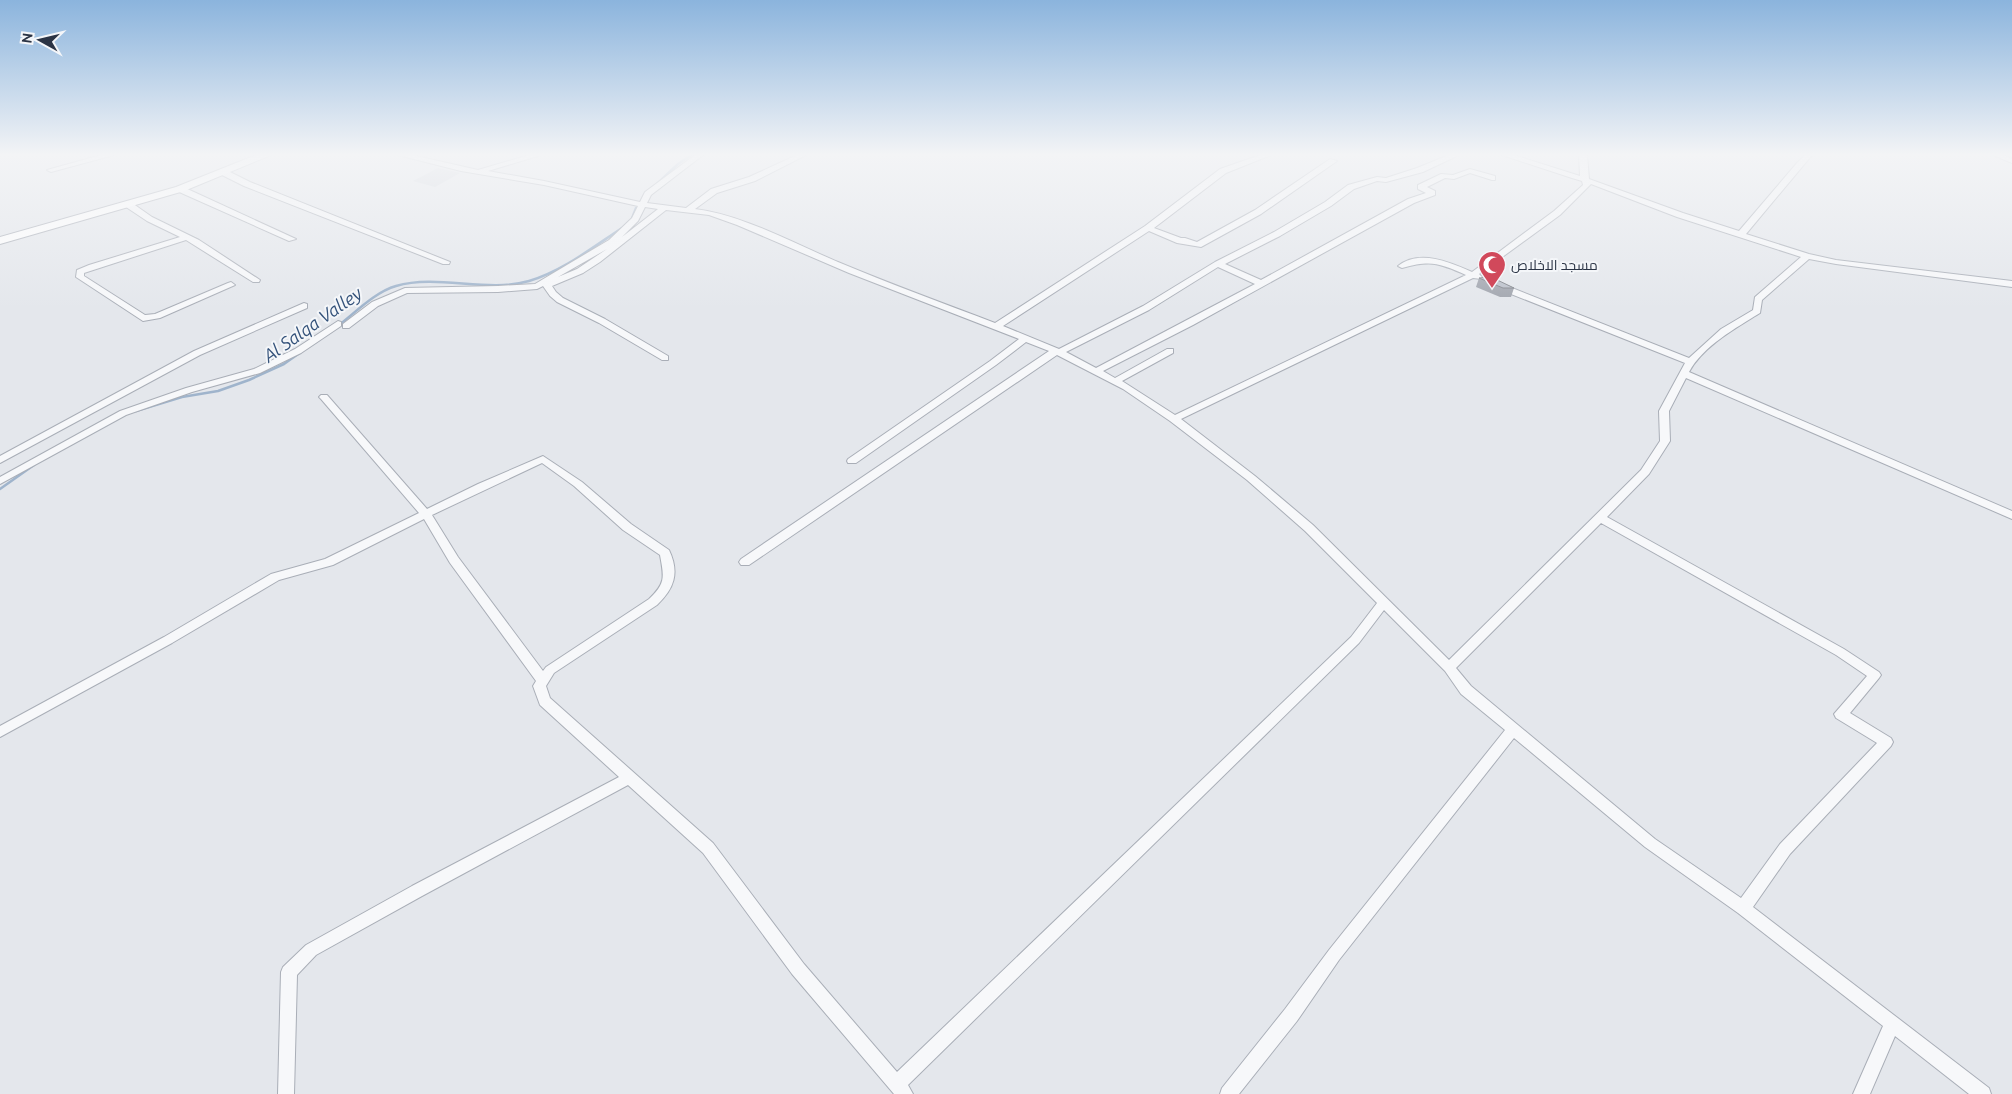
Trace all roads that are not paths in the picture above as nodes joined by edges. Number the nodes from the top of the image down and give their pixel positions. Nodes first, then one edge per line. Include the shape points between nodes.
1 (130, 206) junction
2 (212, 206) edge
3 (303, 206) edge
4 (641, 206) edge
5 (658, 206) edge
6 (693, 206) edge
7 (1179, 206) edge
8 (1267, 206) edge
9 (1324, 206) edge
10 (1402, 206) edge
11 (1564, 206) edge
12 (1657, 206) edge
13 (1765, 206) edge
14 (665, 207) junction
15 (688, 210) junction
16 (1148, 228) junction
17 (1740, 235) junction
18 (187, 237) junction
19 (292, 238) dead end
20 (0, 241) edge
21 (0, 247) edge
22 (1807, 256) junction
23 (446, 262) dead end
24 (1218, 264) junction
25 (1402, 266) dead end
26 (1482, 279) junction
27 (256, 280) dead end
28 (1260, 283) junction
29 (2012, 284) edge
30 (231, 285) dead end
31 (304, 306) dead end
32 (996, 326) junction
33 (1025, 338) junction
34 (1170, 351) dead end
35 (1058, 352) junction
36 (665, 358) dead end
37 (1690, 362) junction
38 (1097, 371) junction
39 (1685, 374) junction
40 (1116, 381) junction
41 (324, 396) dead end
42 (1174, 419) junction
43 (0, 460) edge
44 (852, 461) dead end
45 (0, 481) edge
46 (426, 514) junction
47 (2012, 515) edge
48 (1599, 517) junction
49 (745, 562) dead end
50 (1383, 603) junction
51 (1450, 668) junction
52 (543, 681) junction
53 (1513, 729) junction
54 (0, 732) edge
55 (628, 777) junction
56 (1743, 908) junction
57 (1892, 1025) junction
58 (901, 1089) edge
59 (286, 1094) edge
60 (1228, 1094) edge
61 (1861, 1094) edge
62 (1982, 1094) edge

1 - 18 street via 163,227
1 - 20 main road
1 - 21 main road
2 - 19 street
3 - 23 street
4 - 45 street via 635,219 612,242 536,286 405,291 375,304 298,351 257,371 123,413
5 - 14 street
6 - 15 street
7 - 16 street
8 - 16 street via 1198,245
9 - 24 street
10 - 28 street
11 - 26 street
12 - 17 street
13 - 17 street
14 - 15 street
14 - 36 street via 580,271 547,285 553,295 565,304 602,321
15 - 32 street via 740,223 852,272
16 - 32 street
17 - 22 street
18 - 27 street
18 - 30 street via 92,267 80,272 80,277 143,318 157,316
22 - 29 street
22 - 37 street via 1758,299 1757,311 1724,331
24 - 28 street
24 - 35 street via 1146,308
25 - 26 street via 1413,261 1434,260
26 - 37 street
26 - 42 street
28 - 38 street
31 - 43 street via 198,352
32 - 33 street
33 - 35 street
33 - 44 street
34 - 40 street
35 - 38 street
35 - 49 street
37 - 39 street
38 - 40 street
39 - 47 street
39 - 48 street via 1664,411 1665,441 1644,472
40 - 42 street
41 - 46 street
42 - 50 street via 1252,478 1309,528
46 - 52 street via 454,560
46 - 52 street via 543,460 665,553 670,576 666,590 550,670
46 - 54 street via 329,562 275,578
48 - 51 street
48 - 56 street via 1840,652 1875,675 1841,714 1886,742 1785,849
50 - 51 street
50 - 58 street via 1355,640
51 - 53 street via 1466,690
52 - 55 street via 540,686 545,701
53 - 56 street via 1650,843
53 - 60 street
55 - 58 street via 708,848 798,969
55 - 59 street via 312,950 289,972
56 - 57 street
57 - 61 street
57 - 62 street

